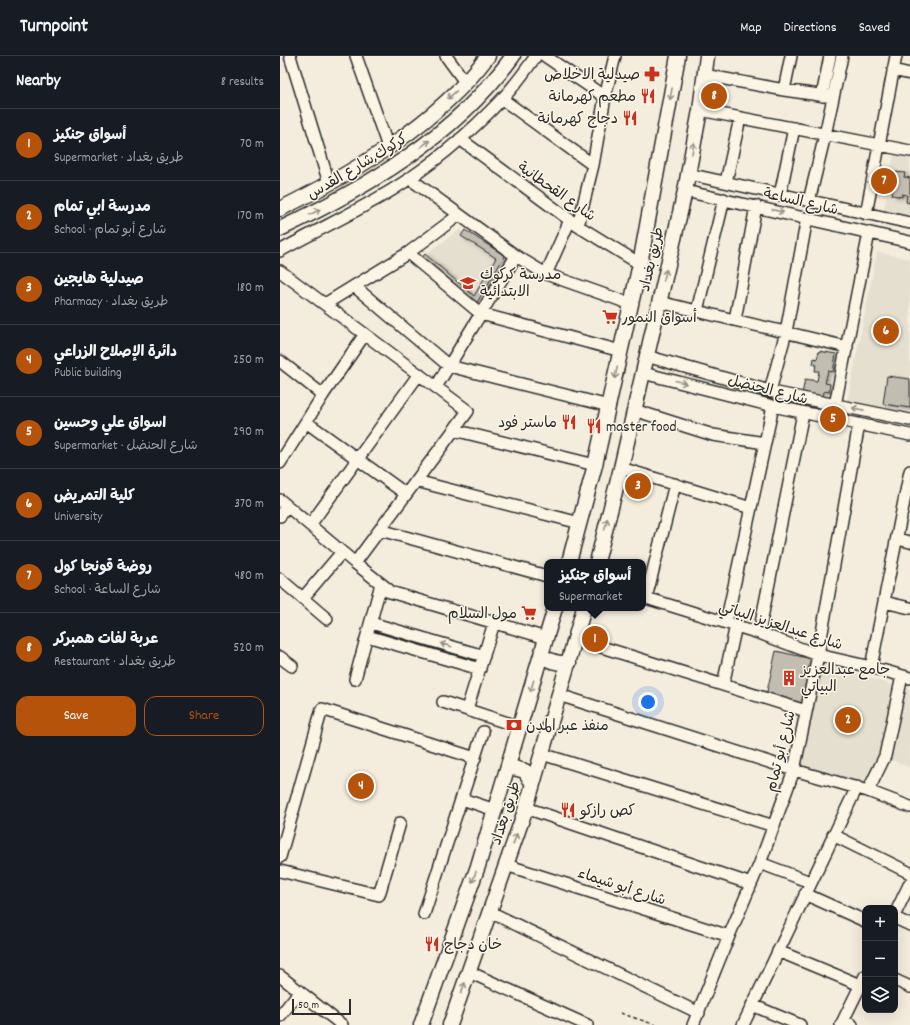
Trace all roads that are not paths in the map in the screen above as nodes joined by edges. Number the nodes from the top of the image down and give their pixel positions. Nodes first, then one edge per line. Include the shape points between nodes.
1 (290, 56) edge
2 (356, 56) edge
3 (446, 56) edge
4 (488, 56) edge
5 (513, 56) edge
6 (536, 56) edge
7 (545, 56) edge
8 (616, 56) edge
9 (678, 56) edge
10 (707, 56) edge
11 (791, 56) edge
12 (830, 56) edge
13 (842, 56) edge
14 (896, 56) edge
15 (893, 70) junction
16 (910, 74) edge
17 (704, 75) junction
18 (465, 82) junction
19 (784, 90) junction
20 (604, 97) junction
21 (828, 97) junction
22 (502, 99) junction
23 (700, 110) junction
24 (740, 118) junction
25 (794, 128) junction
26 (825, 135) junction
27 (460, 139) junction
28 (879, 145) junction
29 (388, 147) junction
30 (910, 151) edge
31 (593, 165) junction
32 (688, 174) junction
33 (409, 178) junction
34 (711, 179) junction
35 (726, 182) junction
36 (329, 183) junction
37 (685, 191) junction
38 (780, 195) junction
39 (708, 196) junction
40 (724, 199) junction
41 (809, 201) junction
42 (756, 206) junction
43 (280, 208) edge
44 (866, 214) junction
45 (459, 215) junction
46 (807, 218) junction
47 (574, 223) junction
48 (910, 223) edge
49 (280, 229) edge
50 (869, 232) junction
51 (910, 242) edge
52 (280, 251) edge
53 (408, 253) junction
54 (516, 256) junction
55 (640, 264) junction
56 (280, 271) edge
57 (546, 274) junction
58 (354, 286) junction
59 (659, 302) junction
60 (325, 304) junction
61 (631, 304) junction
62 (697, 311) junction
63 (481, 314) junction
64 (735, 320) junction
65 (786, 332) junction
66 (365, 334) junction
67 (847, 347) junction
68 (621, 351) junction
69 (646, 356) junction
70 (280, 361) edge
71 (666, 362) junction
72 (449, 366) junction
73 (643, 373) junction
74 (419, 374) junction
75 (661, 377) junction
76 (436, 387) junction
77 (770, 391) junction
78 (323, 394) junction
79 (835, 405) junction
80 (609, 406) junction
81 (773, 406) junction
82 (634, 410) junction
83 (803, 413) junction
84 (887, 415) junction
85 (910, 420) edge
86 (306, 422) junction
87 (859, 424) junction
88 (454, 430) junction
89 (883, 430) junction
90 (910, 435) edge
91 (765, 443) junction
92 (283, 451) edge
93 (358, 459) junction
94 (280, 463) edge
95 (595, 465) junction
96 (621, 468) junction
97 (910, 475) edge
98 (416, 481) junction
99 (675, 484) junction
100 (406, 494) junction
101 (284, 503) edge
102 (751, 508) junction
103 (280, 516) edge
104 (580, 523) junction
105 (310, 525) junction
106 (380, 530) junction
107 (897, 539) junction
108 (910, 542) edge
109 (342, 552) junction
110 (570, 559) edge
111 (598, 559) edge
112 (355, 563) junction
113 (544, 575) edge
114 (281, 582) edge
115 (381, 586) junction
116 (646, 591) edge
117 (303, 598) junction
118 (646, 599) edge
119 (884, 602) junction
120 (910, 608) edge
121 (554, 611) edge
122 (583, 611) edge
123 (327, 619) dead end
124 (371, 623) junction
125 (494, 624) junction
126 (731, 624) junction
127 (759, 632) junction
128 (367, 636) junction
129 (546, 638) junction
130 (576, 639) junction
131 (541, 655) junction
132 (818, 655) junction
133 (484, 656) junction
134 (280, 657) edge
135 (569, 663) junction
136 (292, 666) dead end
137 (871, 667) junction
138 (480, 669) junction
139 (906, 677) edge
140 (355, 679) dead end
141 (723, 685) junction
142 (559, 695) junction
143 (443, 702) dead end
144 (467, 710) junction
145 (806, 711) junction
146 (520, 727) junction
147 (483, 732) dead end
148 (542, 754) junction
149 (475, 758) junction
150 (507, 770) junction
151 (794, 770) junction
152 (533, 784) junction
153 (857, 788) junction
154 (868, 791) junction
155 (462, 800) junction
156 (526, 808) junction
157 (910, 808) edge
158 (495, 810) junction
159 (400, 823) dead end
160 (774, 826) junction
161 (833, 835) junction
162 (280, 857) edge
163 (760, 863) junction
164 (506, 865) junction
165 (280, 870) edge
166 (910, 873) edge
167 (810, 882) junction
168 (910, 883) edge
169 (751, 884) junction
170 (805, 894) junction
171 (898, 908) edge
172 (490, 912) junction
173 (424, 914) dead end
174 (898, 919) edge
175 (862, 920) edge
176 (910, 925) edge
177 (729, 936) junction
178 (778, 951) junction
179 (469, 972) junction
180 (280, 976) edge
181 (862, 980) edge
182 (898, 981) edge
183 (862, 982) edge
184 (910, 987) edge
185 (300, 992) junction
186 (752, 1005) junction
187 (699, 1013) junction
188 (280, 1016) edge
189 (845, 1024) edge
190 (342, 1025) edge
191 (421, 1025) edge
192 (450, 1025) edge
193 (587, 1025) edge
194 (693, 1025) edge
195 (743, 1025) edge
196 (800, 1025) edge

1 - 36 street
2 - 29 street
3 - 18 street
4 - 18 main road, كركوك,شارع القدس
49 -> 5 main road, كركوك,شارع القدس via 359,189 427,143 485,90
6 - 22 street
7 - 20 street
8 - 20 street
9 -> 55 main road, طريق بغداد
10 - 17 main road, طريق بغداد
11 - 19 street
12 - 21 street
13 - 21 street
14 - 15 street
15 - 16 street
15 - 28 street
17 - 19 street
17 - 23 main road, طريق بغداد
18 -> 29 main road, كركوك,شارع القدس via 438,108
19 - 21 street
20 - 31 street
21 - 26 street
22 - 27 street
22 - 31 street
23 - 24 street
32 -> 23 main road, طريق بغداد
24 - 25 street
24 - 35 street
25 - 26 street
25 - 38 street
26 - 28 street
26 - 41 street
27 - 33 street
27 - 47 street, شارع القحطانية
28 - 30 street
28 - 44 street
29 - 36 main road, كركوك,شارع القدس
31 - 47 street
32 - 34 street, شارع الساعة
32 - 37 main road, طريق بغداد
33 - 45 street
33 - 52 street via 377,199
34 - 35 street, شارع الساعة
34 - 39 street
35 - 38 street, شارع الساعة
36 - 43 main road, كركوك,شارع القدس
37 - 39 street, شارع الساعة
59 -> 37 main road, طريق بغداد
38 - 41 street, شارع الساعة
39 - 40 street, شارع الساعة
40 - 42 street, شارع الساعة
40 - 62 street
41 - 44 street, شارع الساعة
42 -> 46 street, شارع الساعة
42 - 64 street
44 - 48 street, شارع الساعة
45 - 53 street
45 - 54 street
46 - 50 street, شارع الساعة
46 - 65 street
47 - 55 street, شارع القحطانية
47 - 57 street
50 - 51 street, شارع الساعة
50 - 67 street
53 - 58 street
53 - 63 street
54 - 57 street
54 - 63 street
55 - 61 main road, طريق بغداد
56 - 60 street
57 - 61 street
58 - 60 street
58 - 72 street
59 - 62 street
59 - 69 main road, طريق بغداد
60 - 66 street
61 - 68 main road, طريق بغداد
62 - 64 street
63 - 68 street
63 - 72 street
64 - 65 street
65 - 67 street
65 - 77 street
66 - 74 street
66 - 78 street
67 - 79 street
68 -> 80 main road, طريق بغداد
69 - 71 street, شارع الحنضل
69 - 73 main road, طريق بغداد
70 - 78 street
71 - 75 street via 659,365 657,371
71 - 77 street, شارع الحنضل
72 - 76 street
72 - 80 street
73 - 75 street, شارع الحنضل
73 - 82 main road, طريق بغداد
74 - 76 street
74 - 93 street
75 -> 81 street, شارع الحنضل
76 - 88 street via 468,411
77 - 79 street, شارع الحنضل
78 - 86 street
84 -> 79 street, شارع الحنضل
80 - 95 main road, طريق بغداد
81 - 83 street, شارع الحنضل
81 - 91 street
82 - 91 street via 714,434
82 - 96 main road, طريق بغداد
83 - 87 street, شارع الحنضل
83 - 127 street
84 - 85 street, شارع الحنضل
84 - 89 street
86 - 92 street
86 - 93 street
87 - 89 street, شارع الحنضل
87 - 132 street, شارع أبو تمام
88 - 95 street
88 - 98 street
89 - 90 street, شارع الحنضل
91 - 102 street
92 - 94 street
93 - 100 street
93 - 105 street
95 - 104 main road, طريق بغداد
96 - 99 street
111 -> 96 main road, طريق بغداد
97 - 107 street
98 - 100 street
98 - 104 street
99 - 102 street
99 - 116 street
100 - 106 street
101 - 103 street
101 - 105 street
102 - 126 street
104 - 110 main road, طريق بغداد
105 - 109 street
106 - 112 street
106 - 113 street
107 - 108 street
107 - 119 street
109 - 112 street
109 - 117 street
112 - 115 street
114 - 117 street
115 - 124 street
115 - 125 street via 393,593
117 - 123 street
118 - 126 street, شارع عبدالعزيز البياتي
119 - 120 street
119 - 137 street
121 - 129 main road, طريق بغداد
122 - 130 main road, طريق بغداد
124 - 128 street
133 -> 124 street
125 - 129 street
125 - 133 street
126 - 127 street, شارع عبدالعزيز البياتي
126 - 141 street
127 - 132 street, شارع عبدالعزيز البياتي
128 - 138 street
128 - 140 street
129 - 131 main road, طريق بغداد
130 - 135 main road, طريق بغداد
130 - 141 street
131 - 135 main road via 557,663
131 -> 146 main road, طريق بغداد
132 - 137 street, شارع عبدالعزيز البياتي
132 - 145 street, شارع أبو تمام
133 - 138 street
134 - 136 street
135 - 142 main road, طريق بغداد
137 - 139 street, شارع عبدالعزيز البياتي
138 - 144 street
139 - 154 street via 885,756
141 - 145 street
142 - 148 main road, طريق بغداد
142 - 151 street
143 - 144 street
144 - 146 street
145 - 151 street, شارع أبو تمام
146 - 150 main road, طريق بغداد
147 - 149 street
148 - 152 main road, طريق بغداد
148 - 160 street
149 - 155 street
149 - 162 street via 322,710
150 - 152 main road via 514,768 525,771
150 - 158 main road, طريق بغداد
151 - 153 street
151 - 160 street, شارع أبو تمام
152 - 156 main road, طريق بغداد
153 - 154 street
153 - 161 street
154 - 157 street
155 - 158 street
155 - 173 street
164 -> 156 main road, طريق بغداد
156 - 169 street
158 -> 191 main road, طريق بغداد via 478,866
159 - 165 street via 379,895
160 - 163 street, شارع أبو تمام
161 - 166 street
161 - 167 street
163 - 167 street
163 - 169 street, شارع أبو تمام
164 - 172 main road, طريق بغداد
164 - 177 street, شارع أبو شيماء
167 - 170 street
168 - 171 street
169 - 177 street, شارع أبو تمام
170 - 175 street
170 - 178 street
172 - 179 main road, طريق بغداد
172 - 187 street
174 - 176 street
177 - 187 street, شارع أبو تمام
178 - 181 street
178 - 186 street
192 -> 179 main road, طريق بغداد
179 - 193 street
180 - 185 street
182 - 184 street
183 - 189 street
185 - 188 street
185 - 190 street
186 - 195 street
186 - 196 street
187 - 194 street, شارع أبو تمام

